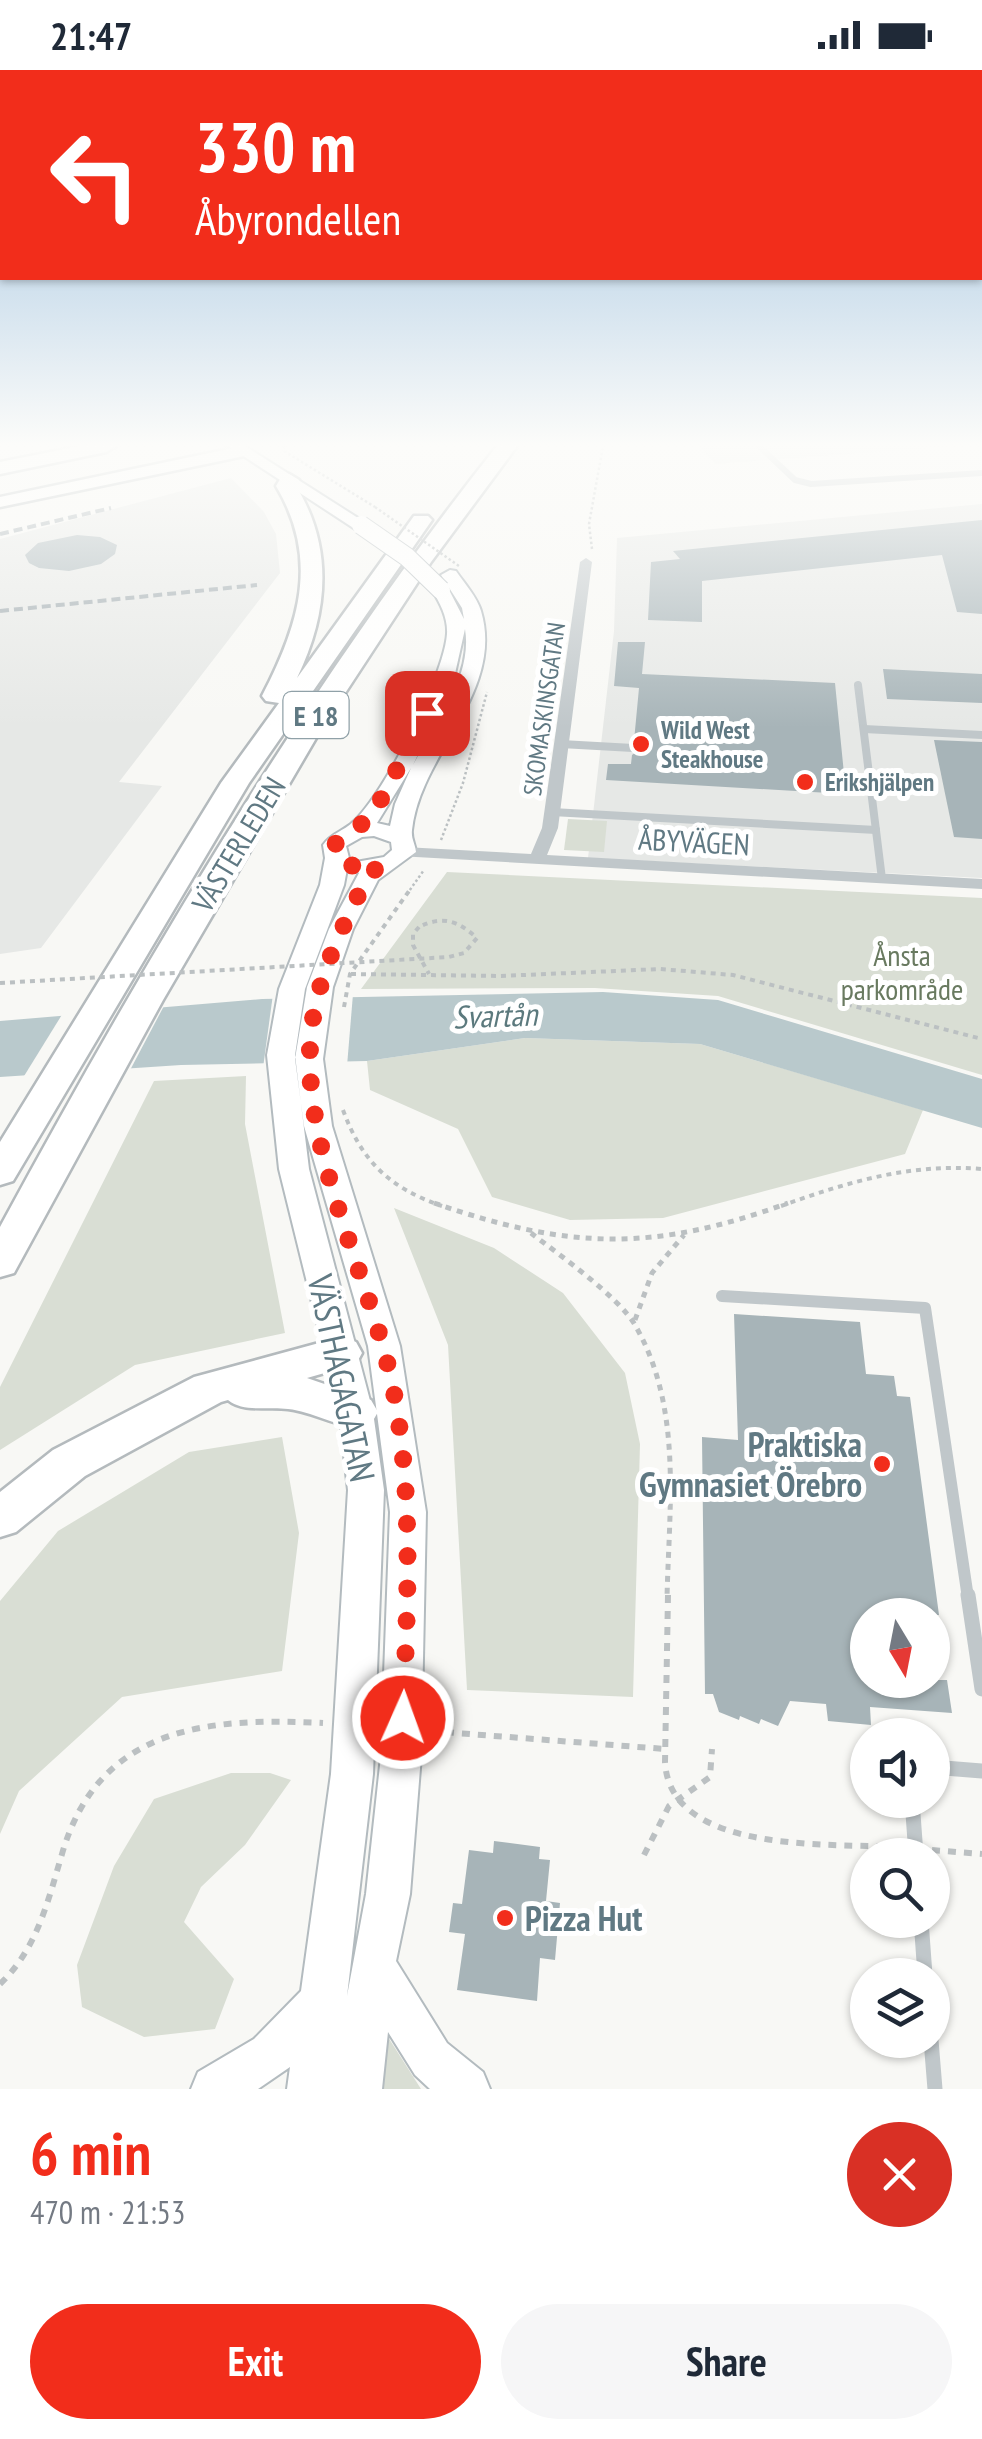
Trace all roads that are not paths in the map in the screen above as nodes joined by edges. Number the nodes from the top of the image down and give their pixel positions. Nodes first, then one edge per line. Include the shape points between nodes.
1 (311, 540) edge
2 (393, 540) edge
3 (406, 540) edge
4 (435, 540) edge
5 (586, 562) road end
6 (450, 577) junction
7 (858, 685) dead end
8 (864, 729) junction
9 (982, 732) edge
10 (561, 744) junction
11 (633, 748) dead end
12 (235, 784) junction
13 (552, 812) junction
14 (359, 830) junction
15 (876, 830) junction
16 (401, 845) junction
17 (337, 858) junction
18 (537, 860) junction
19 (373, 871) junction
20 (882, 879) junction
21 (982, 884) edge
22 (296, 1078) junction
23 (0, 1172) edge
24 (0, 1263) edge
25 (722, 1296) dead end
26 (381, 1339) junction
27 (344, 1362) junction
28 (190, 1401) junction
29 (356, 1412) junction
30 (0, 1518) edge
31 (982, 1689) edge
32 (950, 1768) edge
33 (982, 1771) edge
34 (373, 1965) junction
35 (325, 1999) junction
36 (933, 2058) edge
37 (215, 2089) edge
38 (311, 2089) edge
39 (358, 2089) edge
40 (466, 2089) edge
41 (936, 2089) edge

1 - 12 highway, E 18 via 310,599 293,658 230,771
2 - 6 main road, bridge via 424,571
3 - 12 highway, VÄSTERLEDEN / E 18
4 - 24 highway, VÄSTERLEDEN / E 18 via 304,734
5 - 10 street, SKOMASKINSGATAN
6 - 14 main road via 456,623 442,686
6 - 16 main road via 475,614 476,652 452,716 404,806
7 - 8 lane
8 - 9 lane
8 - 15 lane
10 - 11 lane
10 - 13 street, SKOMASKINSGATAN
12 - 23 highway, VÄSTERLEDEN / E 18
13 - 15 lane
13 - 18 street, SKOMASKINSGATAN
14 - 16 main road via 380,830
14 - 17 main road via 336,842
15 - 20 lane
16 - 18 street, ÅBYVÄGEN
16 - 19 main road
17 - 19 main road
17 - 22 main road, VÄSTHAGAGATAN via 283,1035
18 - 20 street, ÅBYVÄGEN
19 - 22 main road, VÄSTHAGAGATAN via 342,929 334,986 312,1022
20 - 21 street, ÅBYVÄGEN
22 - 26 main road, VÄSTHAGAGATAN via 318,1126
22 - 27 main road, VÄSTHAGAGATAN via 294,1168
25 - 31 lane via 925,1308
26 - 27 main road
26 - 34 main road, VÄSTHAGAGATAN via 402,1455 409,1574 398,1796
27 - 28 highway via 209,1390
27 - 29 main road, VÄSTHAGAGATAN
28 - 29 highway via 278,1390
28 - 30 highway via 69,1463
29 - 35 main road, VÄSTHAGAGATAN via 366,1490 363,1605 352,1774
32 - 33 lane
34 - 39 main road, VÄSTHAGAGATAN
34 - 40 main road via 430,2058
35 - 37 main road via 270,2055
35 - 38 main road, VÄSTHAGAGATAN
36 - 41 lane

